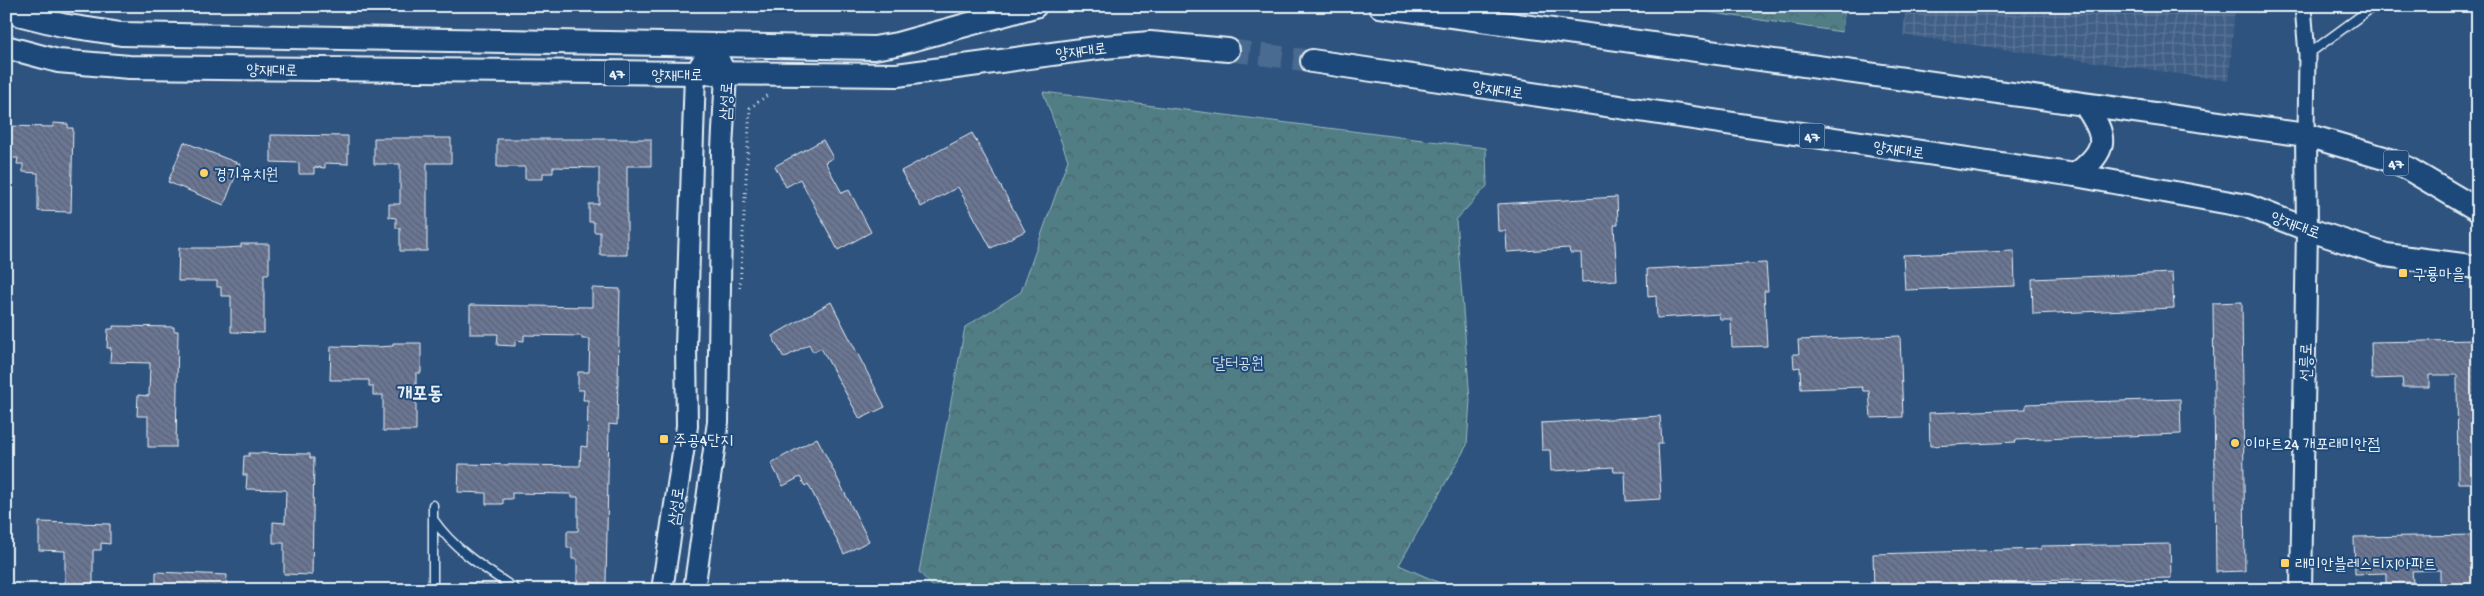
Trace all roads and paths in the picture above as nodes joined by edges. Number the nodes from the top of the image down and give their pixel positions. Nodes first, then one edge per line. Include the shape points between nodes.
1 (1034, 6) edge
2 (1380, 6) edge
3 (2304, 6) edge
4 (2374, 6) edge
5 (6, 11) edge
6 (712, 46) junction
7 (6, 47) edge
8 (1228, 50) tunnel mouth
9 (2308, 55) junction
10 (1312, 61) tunnel mouth
11 (695, 74) junction
12 (726, 74) junction
13 (2085, 105) junction
14 (2306, 134) junction
15 (2075, 175) junction
16 (2478, 210) edge
17 (2307, 230) junction
18 (2478, 267) edge
19 (433, 505) dead end
20 (433, 519) junction
21 (433, 590) edge
22 (449, 590) edge
23 (494, 590) edge
24 (517, 590) edge
25 (662, 590) edge
26 (694, 590) edge
27 (2301, 590) edge

1 - 6 main road, 양재대로 / 47 via 874,48
2 - 13 main road, 47
3 - 9 street
4 - 9 lane
5 - 6 main road, 양재대로 / 47 via 62,25 121,34
6 - 11 main road, 삼성로
6 - 12 main road, 삼성로
7 - 11 main road, 양재대로 / 47 via 58,61 130,67
8 - 12 main road, 양재대로 / 47 via 1150,43 897,75
9 - 14 street
10 - 15 main road, 양재대로 / 47
11 - 12 main road, 양재대로 / 47
11 - 25 main road, 삼성로 via 686,346 687,426
12 - 26 main road, 삼성로 via 718,422
13 - 14 main road, 47
13 - 15 main road via 2100,127 2101,146 2093,162
14 - 16 main road, 47 via 2407,168
14 - 17 main road, 선릉로
15 - 17 main road, 양재대로 / 47 via 2247,206
17 - 18 main road, 양재대로 / 47 via 2386,255
17 - 27 main road, 선릉로
19 - 20 lane
20 - 21 lane
20 - 24 lane via 440,530 473,560
22 - 23 lane

